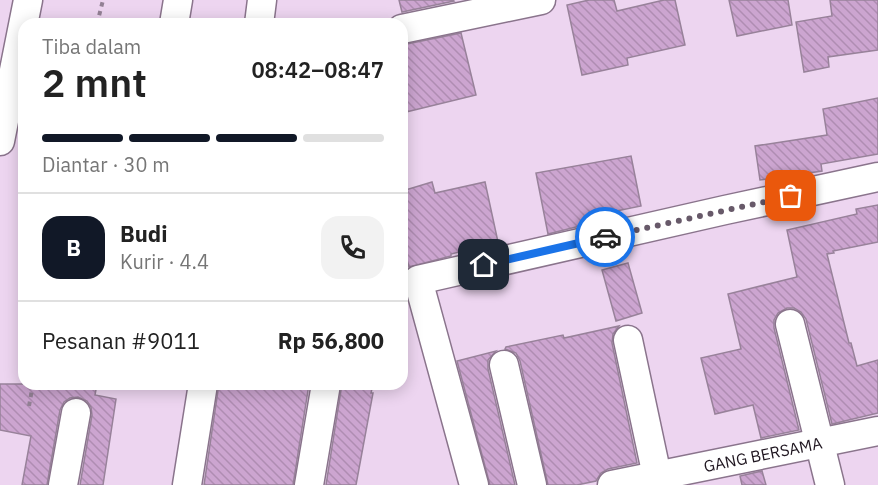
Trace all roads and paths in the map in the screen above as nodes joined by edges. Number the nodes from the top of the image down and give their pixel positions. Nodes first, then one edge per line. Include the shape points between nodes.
1 (28, 0) edge
2 (103, 0) edge
3 (178, 0) edge
4 (262, 0) edge
5 (541, 0) edge
6 (24, 18) edge
7 (98, 18) edge
8 (175, 18) edge
9 (260, 18) edge
10 (408, 28) edge
11 (18, 50) edge
12 (0, 141) edge
13 (878, 177) edge
14 (790, 324) dead end
15 (628, 340) dead end
16 (504, 365) dead end
17 (32, 390) edge
18 (202, 390) edge
19 (325, 390) edge
20 (30, 406) dead end
21 (76, 413) dead end
22 (878, 431) edge
23 (820, 443) junction
24 (657, 476) junction
25 (63, 485) edge
26 (187, 485) edge
27 (309, 485) edge
28 (474, 485) edge
29 (532, 485) edge
30 (612, 485) edge
31 (830, 485) edge

1 - 6 street
2 - 7 path
3 - 8 street
4 - 9 street
5 - 10 street
11 - 12 street
13 - 28 street via 418,280
14 - 23 street
15 - 24 street
16 - 29 street
17 - 20 path
18 - 26 street
19 - 27 street
21 - 25 street
22 - 23 street, GANG BERSAMA
23 - 24 street, GANG BERSAMA
23 - 31 street
24 - 30 street, GANG BERSAMA

